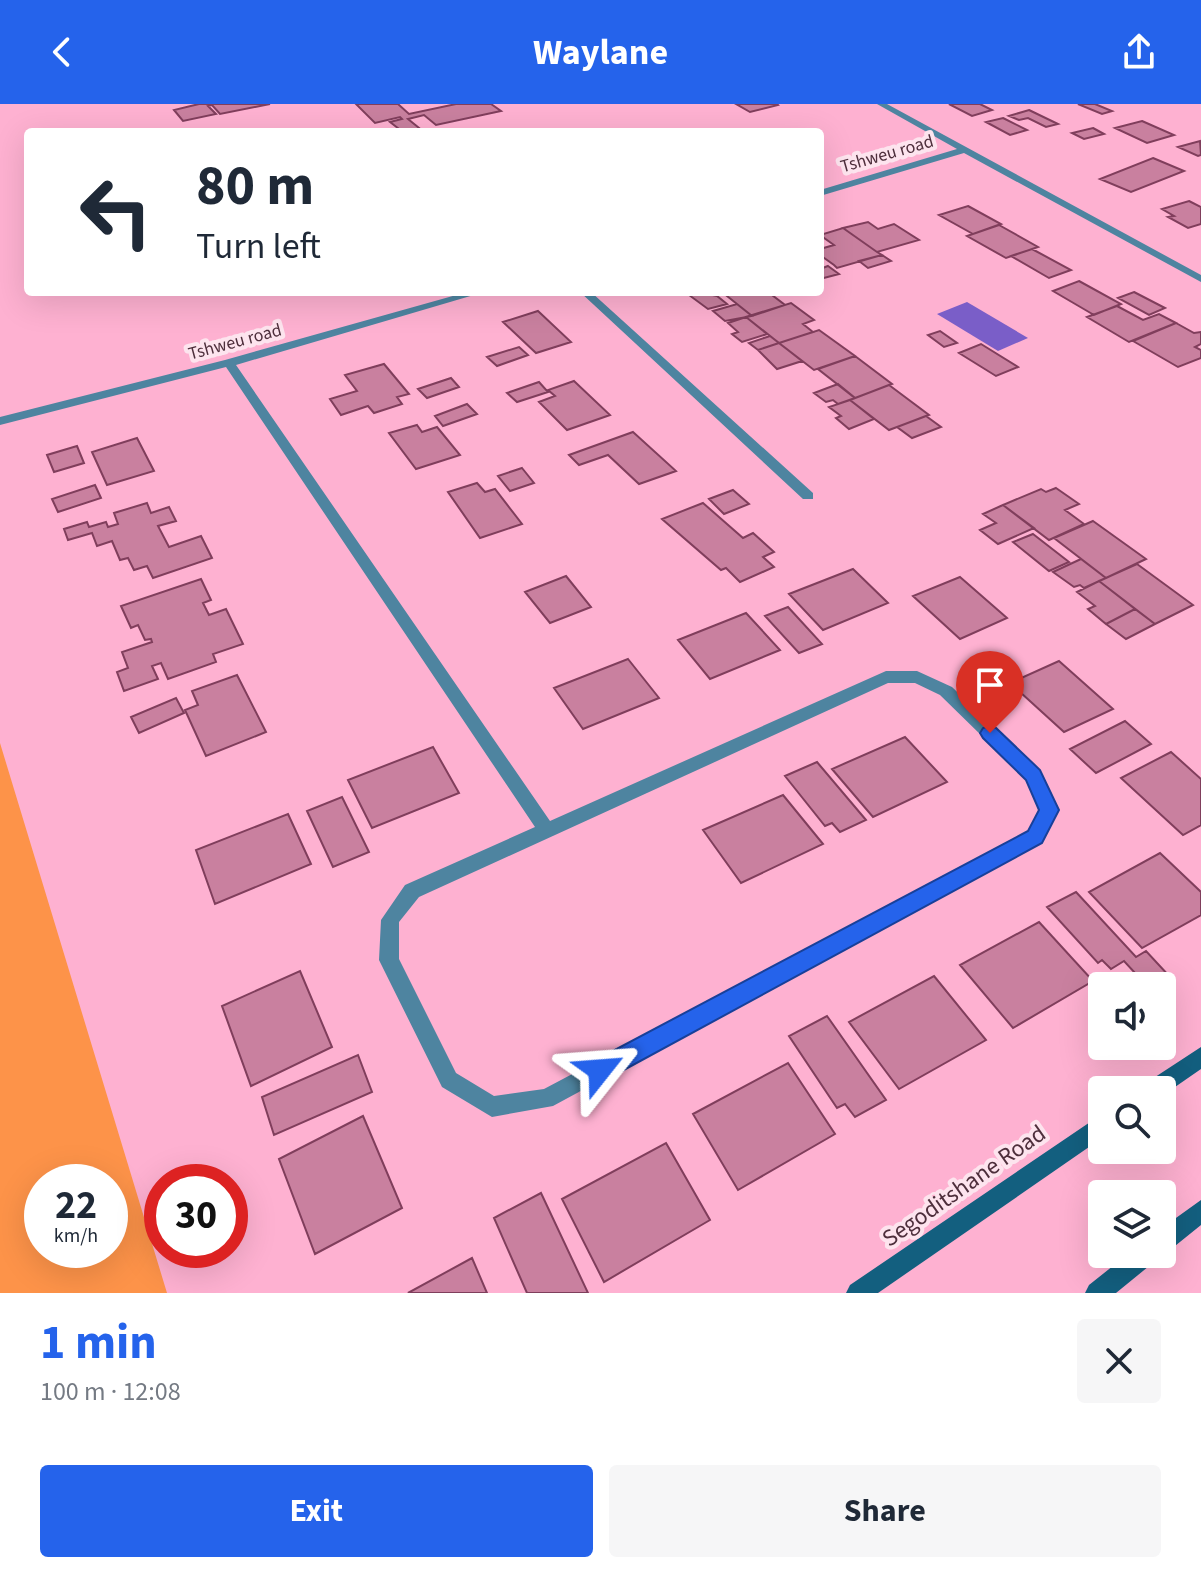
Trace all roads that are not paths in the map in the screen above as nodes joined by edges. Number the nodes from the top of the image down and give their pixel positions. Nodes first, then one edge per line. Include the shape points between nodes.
1 (881, 104) edge
2 (964, 150) junction
3 (824, 192) edge
4 (1201, 279) edge
5 (465, 296) edge
6 (589, 296) edge
7 (229, 363) junction
8 (0, 421) edge
9 (808, 496) dead end
10 (547, 830) junction
11 (1201, 1057) edge
12 (1173, 1076) edge
13 (1088, 1135) edge
14 (1201, 1211) edge
15 (1176, 1231) edge
16 (1128, 1268) edge
17 (858, 1293) edge
18 (1097, 1293) edge

1 - 2 street
2 - 3 street, Tshweu road
2 - 4 street
5 - 7 street, Tshweu road
6 - 9 street
7 - 8 street, Tshweu road
7 - 10 street
10 - 10 street via 886,677 917,677 946,691 1034,776 1049,810 1035,837 546,1099 492,1107 449,1080 389,960 390,920 412,891
11 - 12 main road
13 - 17 main road, Segoditshane Road
14 - 15 main road
16 - 18 main road

